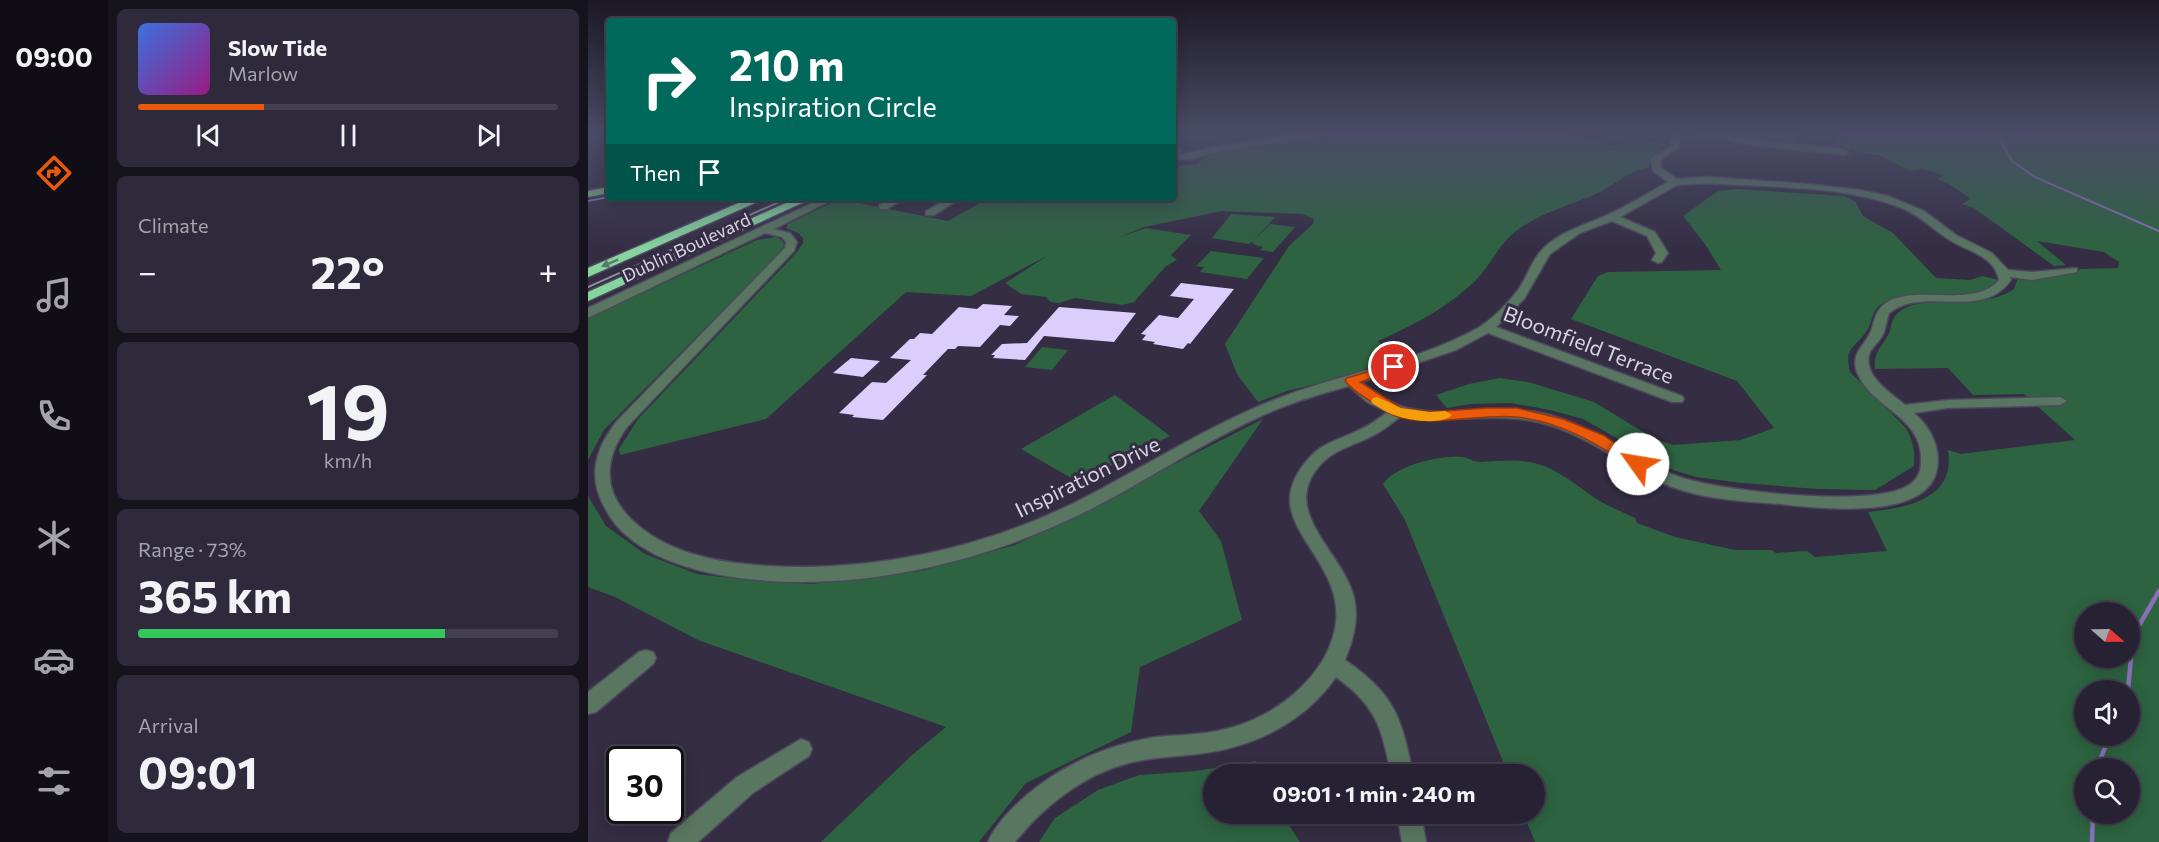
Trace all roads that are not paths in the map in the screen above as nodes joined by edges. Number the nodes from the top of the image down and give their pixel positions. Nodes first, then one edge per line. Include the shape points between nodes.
1 (1660, 172) edge
2 (1675, 182) junction
3 (606, 191) edge
4 (588, 194) edge
5 (753, 201) edge
6 (800, 201) edge
7 (825, 201) edge
8 (894, 201) edge
9 (951, 201) edge
10 (883, 207) dead end
11 (930, 213) dead end
12 (1612, 217) junction
13 (765, 230) junction
14 (1658, 260) dead end
15 (2073, 270) dead end
16 (588, 273) edge
17 (2004, 273) junction
18 (588, 297) edge
19 (588, 313) edge
20 (1487, 328) junction
21 (1351, 381) junction
22 (1677, 399) dead end
23 (2060, 401) dead end
24 (1903, 410) junction
25 (1397, 412) junction
26 (646, 658) dead end
27 (1334, 664) junction
28 (588, 705) edge
29 (801, 749) dead end
30 (1400, 764) edge
31 (1411, 824) edge
32 (680, 842) edge
33 (1000, 842) edge
34 (1414, 842) edge

1 - 2 street
2 - 12 street
2 - 17 street via 1707,180 1818,189 1887,200 1929,218 1949,235 1994,260
3 - 4 main road
5 -> 16 highway
6 - 18 highway
7 - 13 street, Dublin Boulevard
8 - 10 street
9 - 11 street
12 - 14 street via 1651,234 1662,253
12 - 20 street via 1576,231 1546,252 1520,296
13 - 19 street, Dublin Boulevard
13 - 21 street, Inspiration Drive via 788,236 792,242 790,249 622,424 605,446 600,460 604,495 625,524 660,548 711,566 769,573 826,573 899,565 962,552 1068,513 1262,410
15 - 17 street via 2032,276
17 - 24 street via 2003,285 1991,294 1910,300 1893,305 1882,315 1876,334 1864,348 1863,370 1870,382
20 - 21 street via 1451,348
20 - 22 street, Bloomfield Terrace
21 - 25 street
23 - 24 street via 1948,404
24 - 25 street via 1921,430 1930,450 1930,467 1922,483 1912,491 1875,501 1823,502 1716,494 1661,477 1588,434 1540,417 1500,412 1430,416
25 - 27 street via 1371,431 1324,453 1308,471 1298,493 1297,505 1304,527 1336,576 1345,602 1344,633
26 - 28 street
27 - 30 street via 1376,698 1395,738
27 - 33 street via 1302,702 1252,731 1227,740 1136,751 1086,768 1044,795
29 - 32 street via 745,785
31 - 34 street

